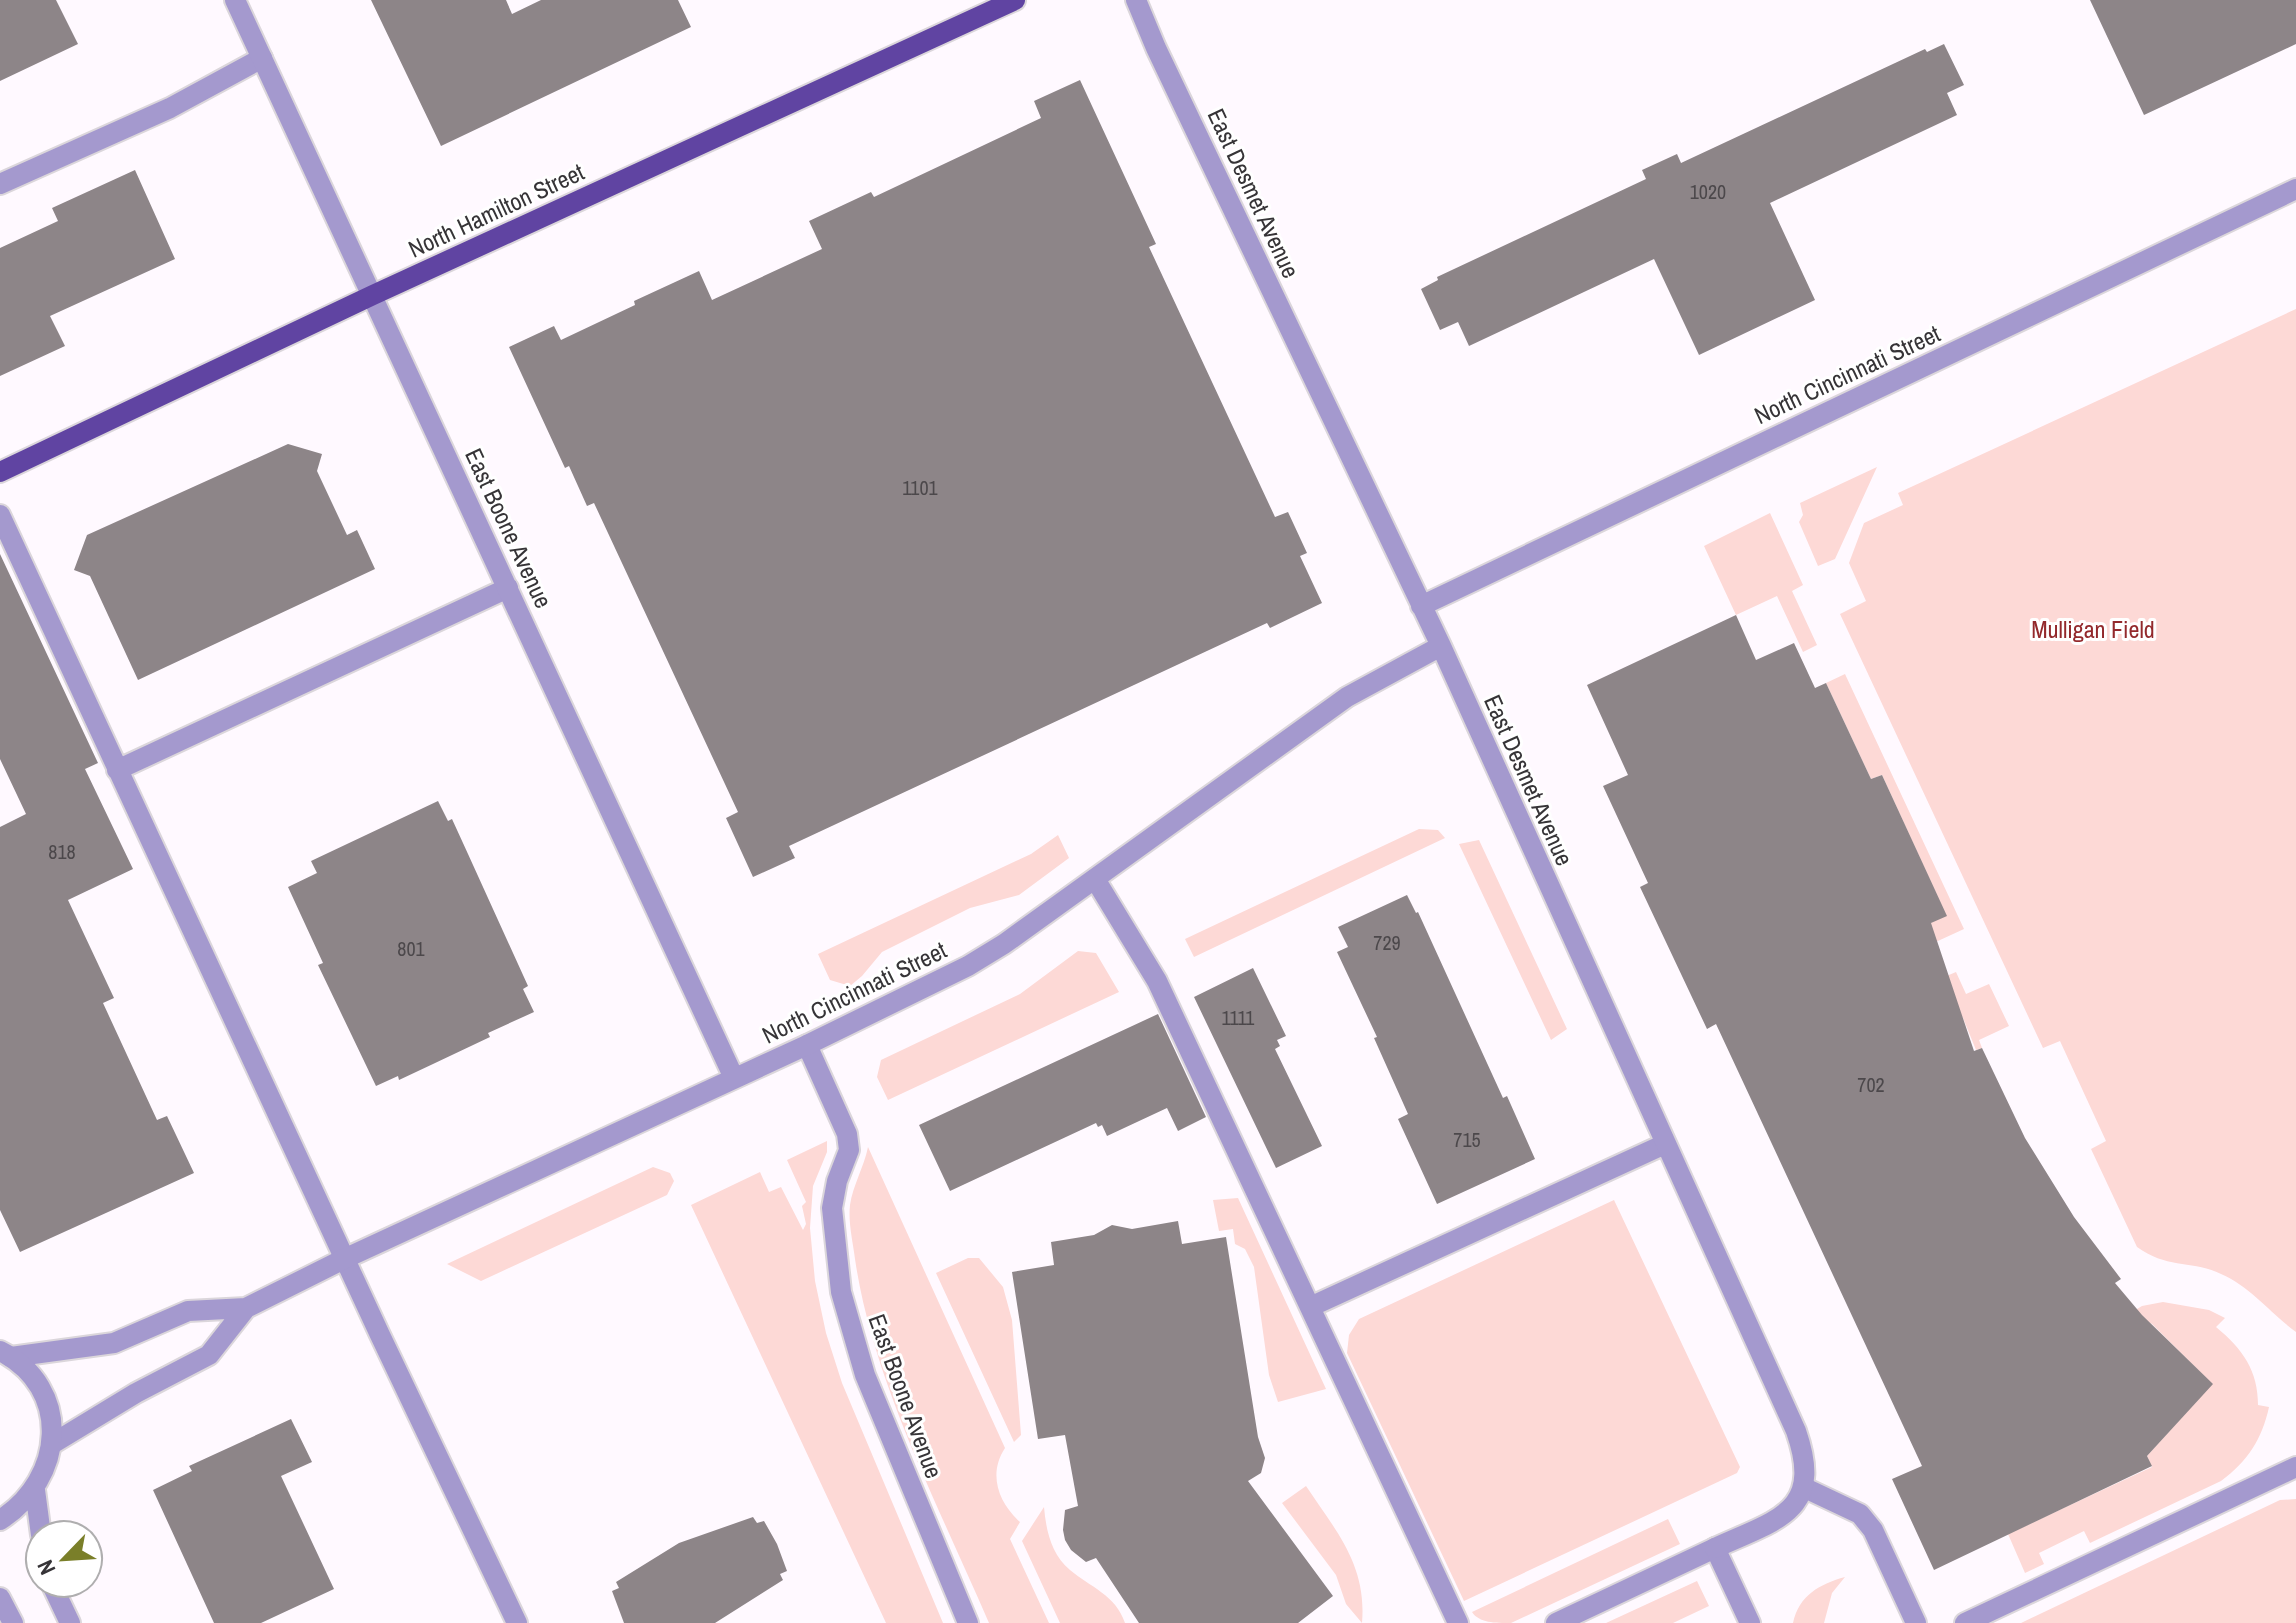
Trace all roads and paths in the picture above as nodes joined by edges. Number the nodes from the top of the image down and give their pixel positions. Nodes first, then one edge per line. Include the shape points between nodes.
1 (235, 0) edge
2 (1015, 0) edge
3 (1136, 0) edge
4 (262, 58) junction
5 (0, 184) edge
6 (2296, 189) edge
7 (373, 295) junction
8 (0, 472) edge
9 (0, 515) edge
10 (508, 588) junction
11 (1421, 606) junction
12 (1441, 646) junction
13 (117, 770) junction
14 (1095, 879) junction
15 (807, 1045) junction
16 (734, 1078) junction
17 (1665, 1144) junction
18 (346, 1258) junction
19 (1310, 1307) junction
20 (246, 1308) junction
21 (6, 1354) edge
22 (52, 1444) junction
23 (2296, 1467) edge
24 (1805, 1488) junction
25 (35, 1490) junction
26 (39, 1519) edge
27 (0, 1520) edge
28 (1715, 1548) junction
29 (0, 1598) edge
30 (59, 1599) edge
31 (13, 1623) edge
32 (70, 1623) edge
33 (517, 1623) edge
34 (968, 1623) edge
35 (1458, 1623) edge
36 (1556, 1623) edge
37 (1750, 1623) edge
38 (1916, 1623) edge
39 (1965, 1623) edge

1 - 4 street, East Boone Avenue
2 - 7 main road, North Hamilton Street
3 - 11 street, East Desmet Avenue
4 - 5 street via 170,108
4 - 7 street, East Boone Avenue
6 - 11 street, North Cincinnati Street
7 - 8 main road, North Hamilton Street
7 - 10 street, East Boone Avenue
9 - 13 street
10 - 13 street
10 - 16 street, East Boone Avenue
11 - 12 street, East Desmet Avenue
12 - 14 street, North Cincinnati Street via 1347,697
12 - 17 street, East Desmet Avenue
13 - 18 street
14 - 15 street, North Cincinnati Street via 968,966
14 - 19 street via 1157,981
15 - 16 street, North Cincinnati Street
15 - 34 street, East Boone Avenue via 847,1134 849,1150 832,1208 841,1292 865,1375
16 - 18 street, North Cincinnati Street
17 - 19 street
17 - 24 street, East Desmet Avenue via 1796,1431 1805,1458
18 - 20 street, North Cincinnati Street
18 - 33 street
19 - 35 street
20 - 21 street, North Cincinnati Street via 188,1311 114,1343
20 - 22 street, North Cincinnati Street via 209,1355
21 - 22 street via 43,1395
22 - 25 street
23 - 39 street
24 - 28 street via 1778,1518
24 - 38 street via 1860,1514 1873,1530
25 - 26 street
25 - 27 street
28 - 36 street
28 - 37 street
29 - 31 street
30 - 32 street

